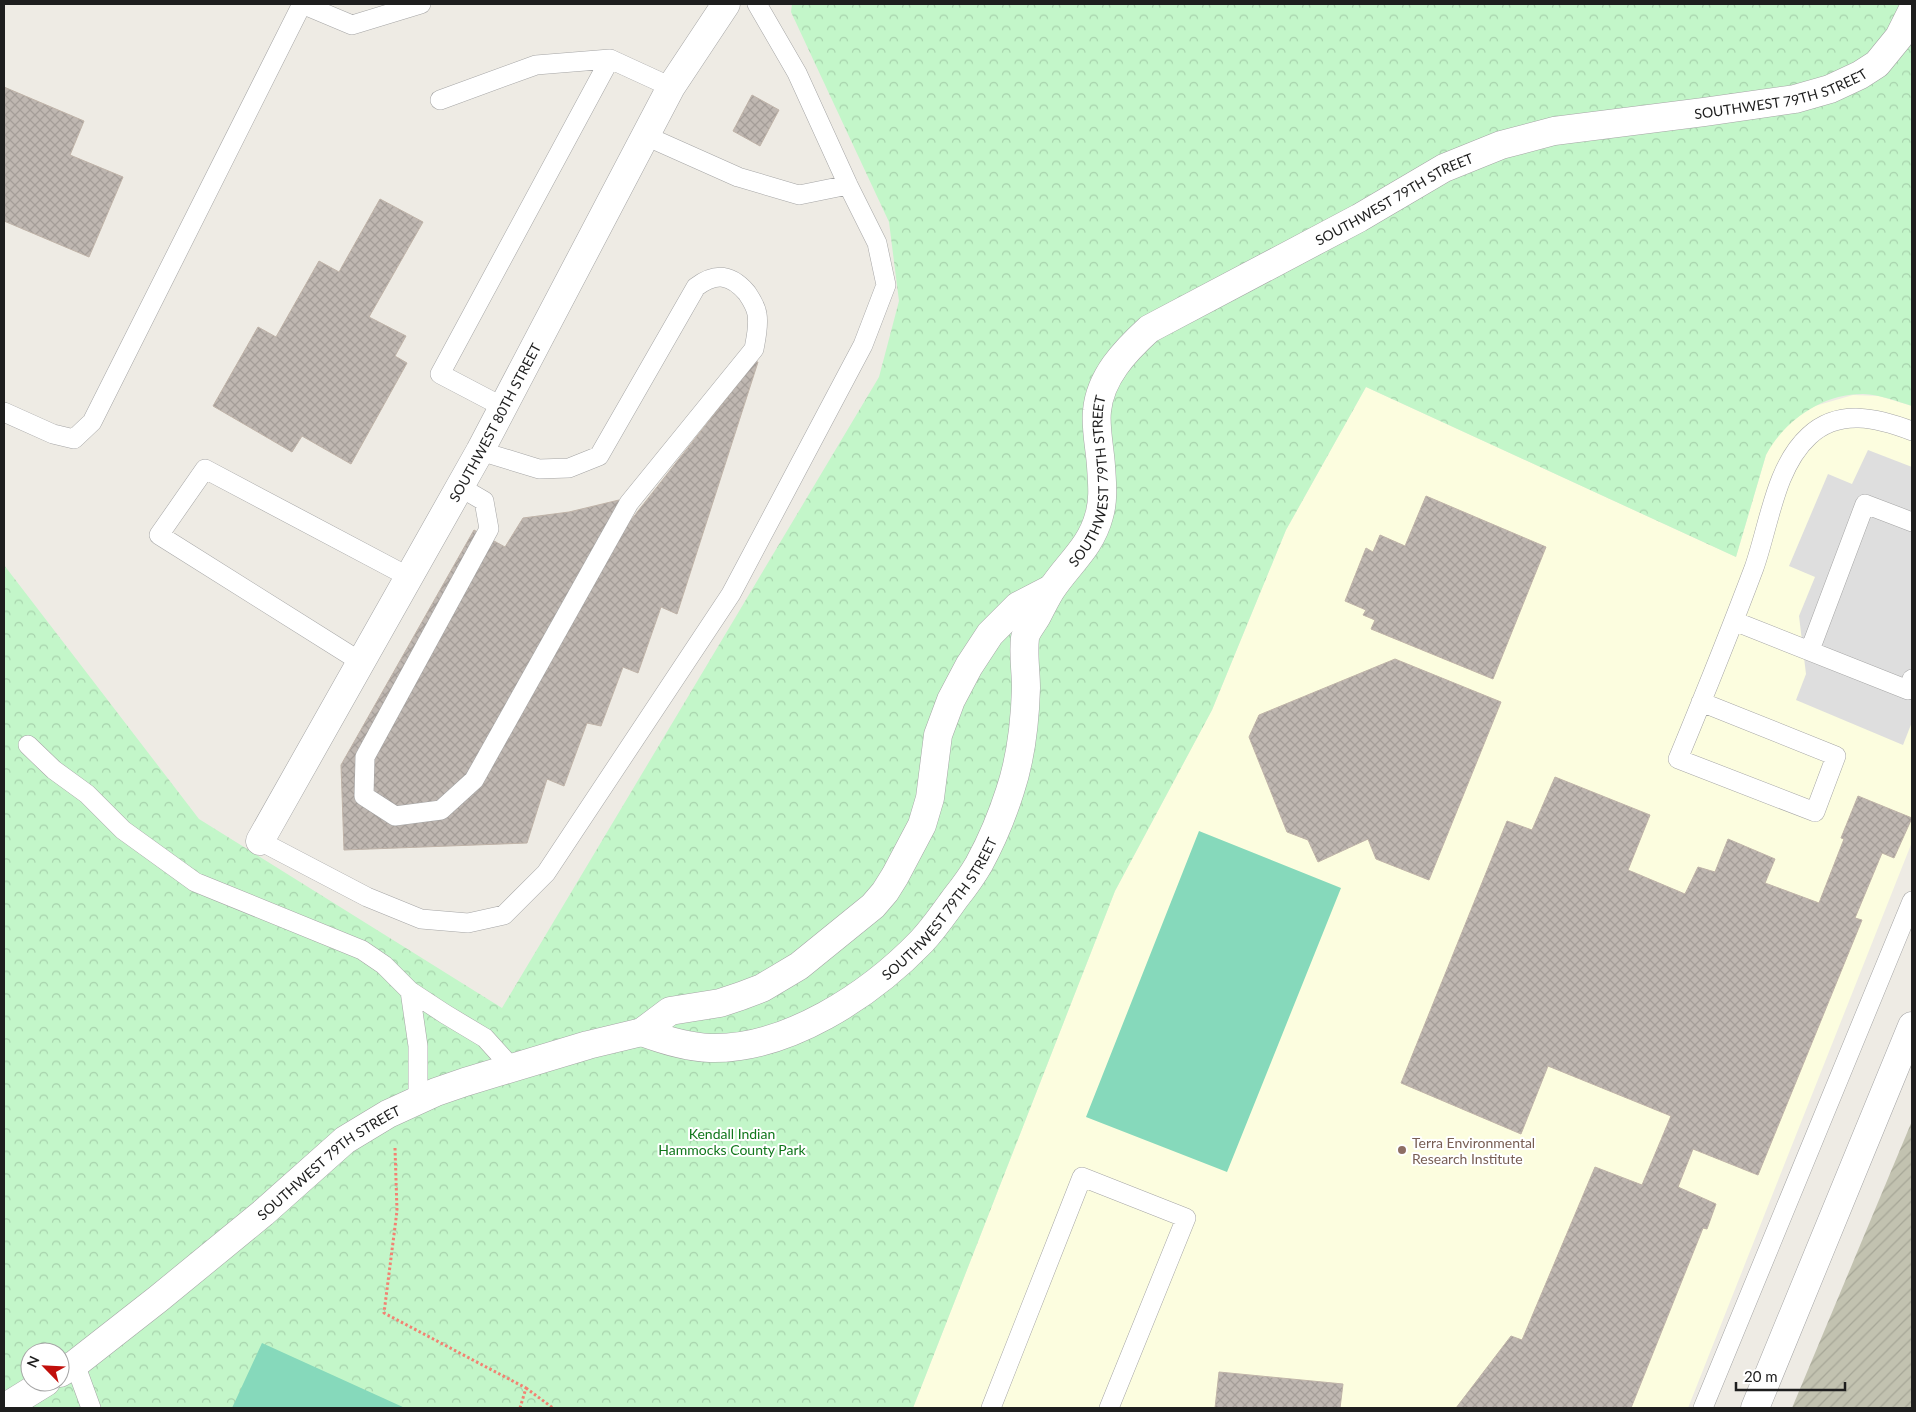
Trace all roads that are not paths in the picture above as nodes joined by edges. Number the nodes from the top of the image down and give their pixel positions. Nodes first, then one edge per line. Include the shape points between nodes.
1 (302, 4) edge
2 (421, 4) edge
3 (726, 4) edge
4 (757, 4) edge
5 (1912, 11) edge
6 (610, 59) junction
7 (671, 87) junction
8 (440, 100) dead end
9 (646, 136) junction
10 (848, 185) junction
11 (503, 407) junction
12 (4, 412) edge
13 (1912, 432) edge
14 (480, 451) junction
15 (460, 487) junction
16 (1912, 522) edge
17 (409, 577) junction
18 (1052, 590) junction
19 (1734, 621) junction
20 (1810, 650) junction
21 (361, 662) junction
22 (1912, 679) edge
23 (1701, 702) junction
24 (28, 745) dead end
25 (260, 841) joint
26 (1912, 901) edge
27 (410, 991) junction
28 (1912, 1026) edge
29 (642, 1032) junction
30 (512, 1068) junction
31 (418, 1100) junction
32 (70, 1367) edge
33 (70, 1372) edge
34 (34, 1392) edge
35 (19, 1405) edge
36 (91, 1408) edge
37 (990, 1408) edge
38 (1109, 1408) edge
39 (1703, 1408) edge
40 (1755, 1408) edge

1 - 2 lane via 352,24
1 - 12 lane via 92,422 74,439 54,434
3 - 7 street, SOUTHWEST 80TH STREET
4 - 10 lane via 796,73
5 - 18 street, SOUTHWEST 79TH STREET via 1894,44 1877,64 1830,88 1795,99 1554,131 1501,145 1444,168 1359,218 1149,330 1127,350 1101,392 1096,413 1102,487 1100,512 1093,536
6 - 7 lane
6 - 8 lane via 536,65
6 - 11 lane via 440,374
7 - 9 street, SOUTHWEST 80TH STREET
9 - 10 lane via 738,178 799,195
9 - 11 street, SOUTHWEST 80TH STREET
10 - 25 lane via 877,243 886,285 863,345 732,594 546,873 504,914 468,923 421,918 367,897
11 - 14 street, SOUTHWEST 80TH STREET
13 - 19 lane via 1862,417 1836,421 1810,435 1797,449 1780,483
14 - 15 street, SOUTHWEST 80TH STREET
14 - 15 lane via 539,469 569,468 599,456 696,287 713,278 726,277 738,283 750,297 757,313 754,349 629,503 474,780 441,810 395,816 364,796 366,757 490,529 484,501
15 - 17 street, SOUTHWEST 80TH STREET
16 - 20 lane via 1865,504
17 - 21 street, SOUTHWEST 80TH STREET
17 - 21 lane via 205,469 159,535
18 - 29 street, SOUTHWEST 79TH STREET via 1018,606 990,634 969,666 938,735 930,798 922,824 895,876 873,906 781,978 720,1003 670,1012
18 - 29 street, SOUTHWEST 79TH STREET via 1025,636 1024,729 1011,789 978,865 922,941 849,1001 825,1016 776,1038 709,1048 666,1041
19 - 20 lane
19 - 23 lane
20 - 22 lane via 1908,690
21 - 25 street, SOUTHWEST 80TH STREET
23 - 23 lane via 1678,759 1815,812 1836,756
24 - 27 lane via 54,770 87,794 123,830 195,882 362,950 384,965
26 - 39 lane
27 - 30 lane via 484,1038
27 - 31 lane via 418,1046
28 - 40 street
29 - 30 street, SOUTHWEST 79TH STREET via 588,1044
30 - 31 street, SOUTHWEST 79TH STREET
31 - 32 street, SOUTHWEST 79TH STREET via 345,1140 263,1213
33 - 36 lane
34 - 35 street
37 - 38 lane via 1082,1177 1186,1218

